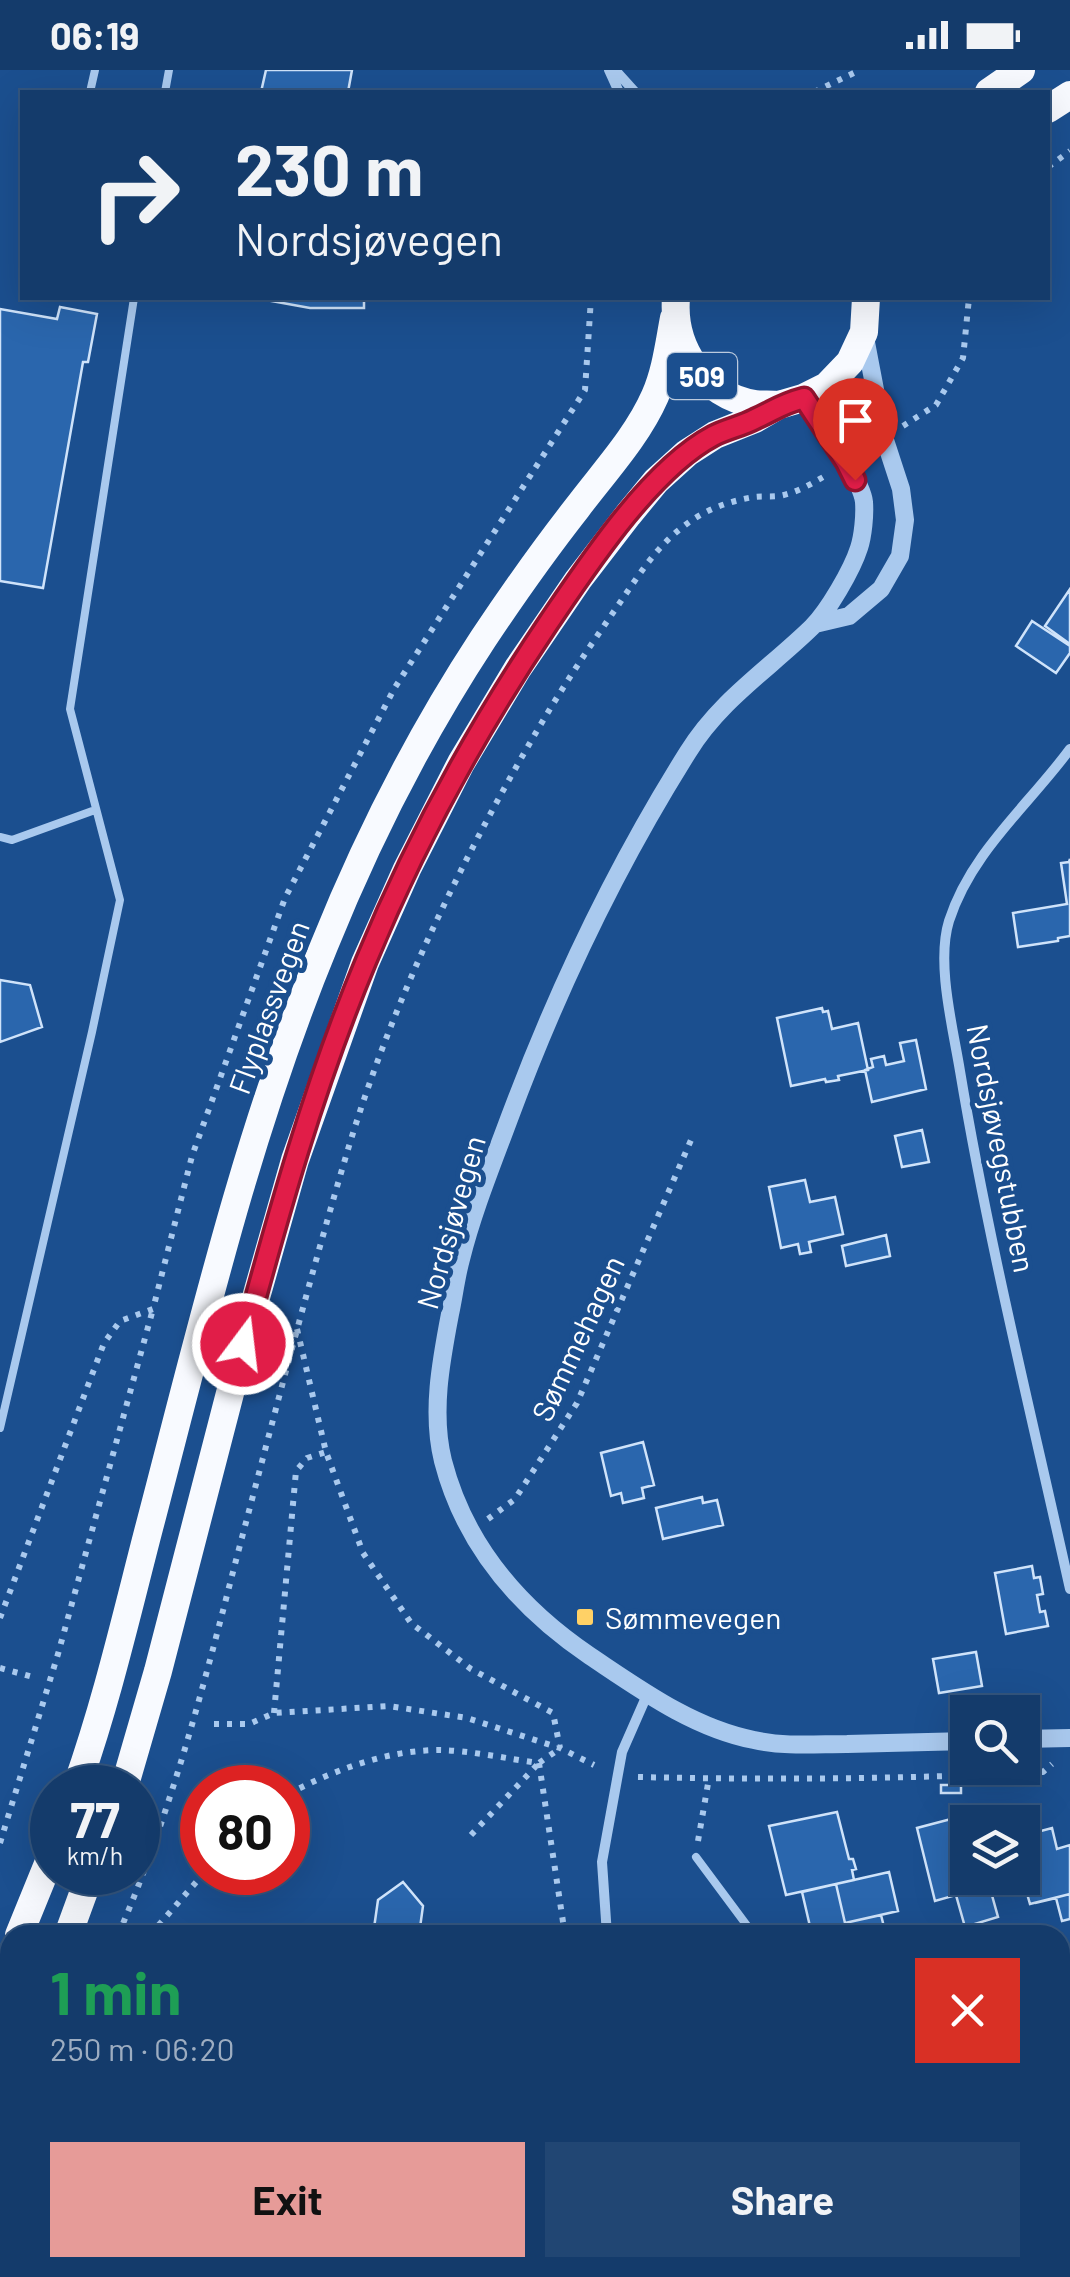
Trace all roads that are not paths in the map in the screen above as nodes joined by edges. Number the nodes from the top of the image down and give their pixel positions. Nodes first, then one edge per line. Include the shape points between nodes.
1 (612, 70) edge
2 (1021, 70) edge
3 (632, 90) edge
4 (992, 90) edge
5 (134, 300) edge
6 (867, 300) edge
7 (675, 308) edge
8 (864, 332) junction
9 (791, 402) junction
10 (815, 624) junction
11 (1070, 750) edge
12 (95, 810) junction
13 (0, 838) edge
14 (0, 1428) edge
15 (1070, 1589) edge
16 (647, 1694) junction
17 (1070, 1738) edge
18 (1040, 1739) edge
19 (950, 1741) edge
20 (83, 1765) edge
21 (131, 1765) edge
22 (696, 1858) road end
23 (35, 1895) edge
24 (83, 1895) edge
25 (23, 1925) edge
26 (72, 1925) edge
27 (606, 1925) edge
28 (746, 1925) edge

1 - 3 street
2 - 4 highway
5 - 12 lane via 70,710
6 - 8 highway, 509
7 - 9 highway, Flyplassvegen / 509 via 683,350 703,378 754,404
7 - 20 highway, Flyplassvegen / 509 via 654,399 480,643 421,741 323,947 242,1178
8 - 9 highway, 509 via 850,362 827,386
8 - 10 street, Nordsjøvegen via 901,489 900,556 881,589 849,616
9 - 10 street, Nordsjøvegen via 846,462 864,498 859,546
9 - 21 highway, 509 via 687,453 628,515 518,668 407,869 365,963 295,1160
10 - 16 street, Nordsjøvegen via 723,705 692,745 604,899 520,1088 461,1258 444,1347 437,1415 443,1460 470,1531 495,1571 556,1633
11 - 15 street, Nordsjøvegstubben via 993,840 960,891 947,926 944,975 993,1243
12 - 13 lane via 12,840
12 - 14 lane via 120,900
16 - 19 street, Nordsjøvegen via 706,1725 754,1740
16 - 27 street via 622,1752 602,1862
17 - 18 street
22 - 28 lane
23 - 25 highway
24 - 26 highway

